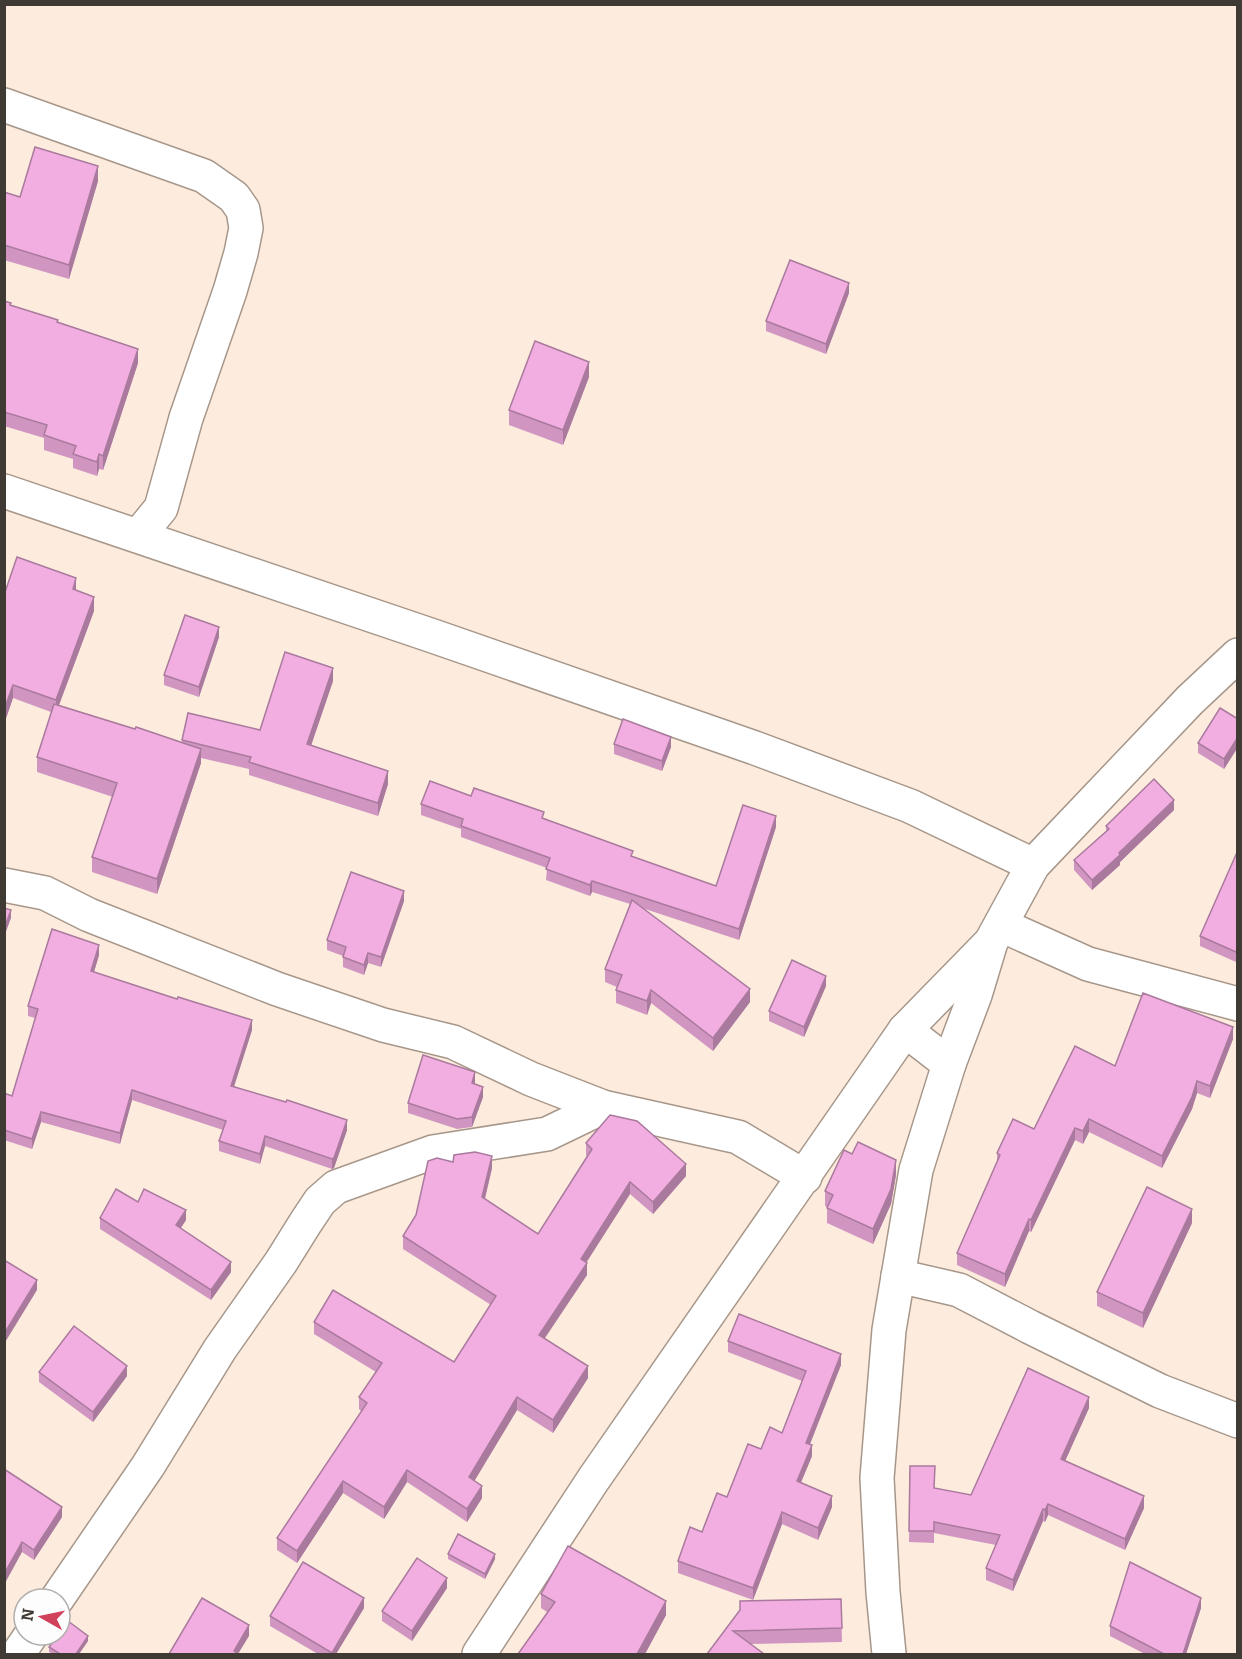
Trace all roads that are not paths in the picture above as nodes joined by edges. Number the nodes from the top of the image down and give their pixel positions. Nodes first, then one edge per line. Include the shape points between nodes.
1 (4, 105) edge
2 (4, 491) edge
3 (139, 535) junction
4 (1238, 655) edge
5 (1033, 865) junction
6 (4, 885) edge
7 (996, 933) junction
8 (1238, 1004) edge
9 (905, 1030) junction
10 (949, 1064) junction
11 (603, 1107) junction
12 (805, 1177) junction
13 (898, 1276) junction
14 (1238, 1421) edge
15 (65, 1587) edge
16 (479, 1654) edge
17 (890, 1654) edge

1 - 3 street via 204,176 234,197 243,210 246,228 241,253 186,418 161,508
2 - 3 street
3 - 5 street via 755,748 910,806
4 - 5 street
5 - 7 street
6 - 11 street via 45,893 89,915 277,989 383,1025 453,1042
7 - 8 street via 1088,964
7 - 9 street
7 - 10 street
9 - 10 street
9 - 12 street
10 - 13 street via 916,1170
11 - 12 street via 738,1137
11 - 15 street via 547,1134 433,1152 336,1187 320,1202 220,1349 148,1466
12 - 16 street via 593,1480
13 - 14 street via 959,1290 1160,1391
13 - 17 street via 889,1330 877,1478

